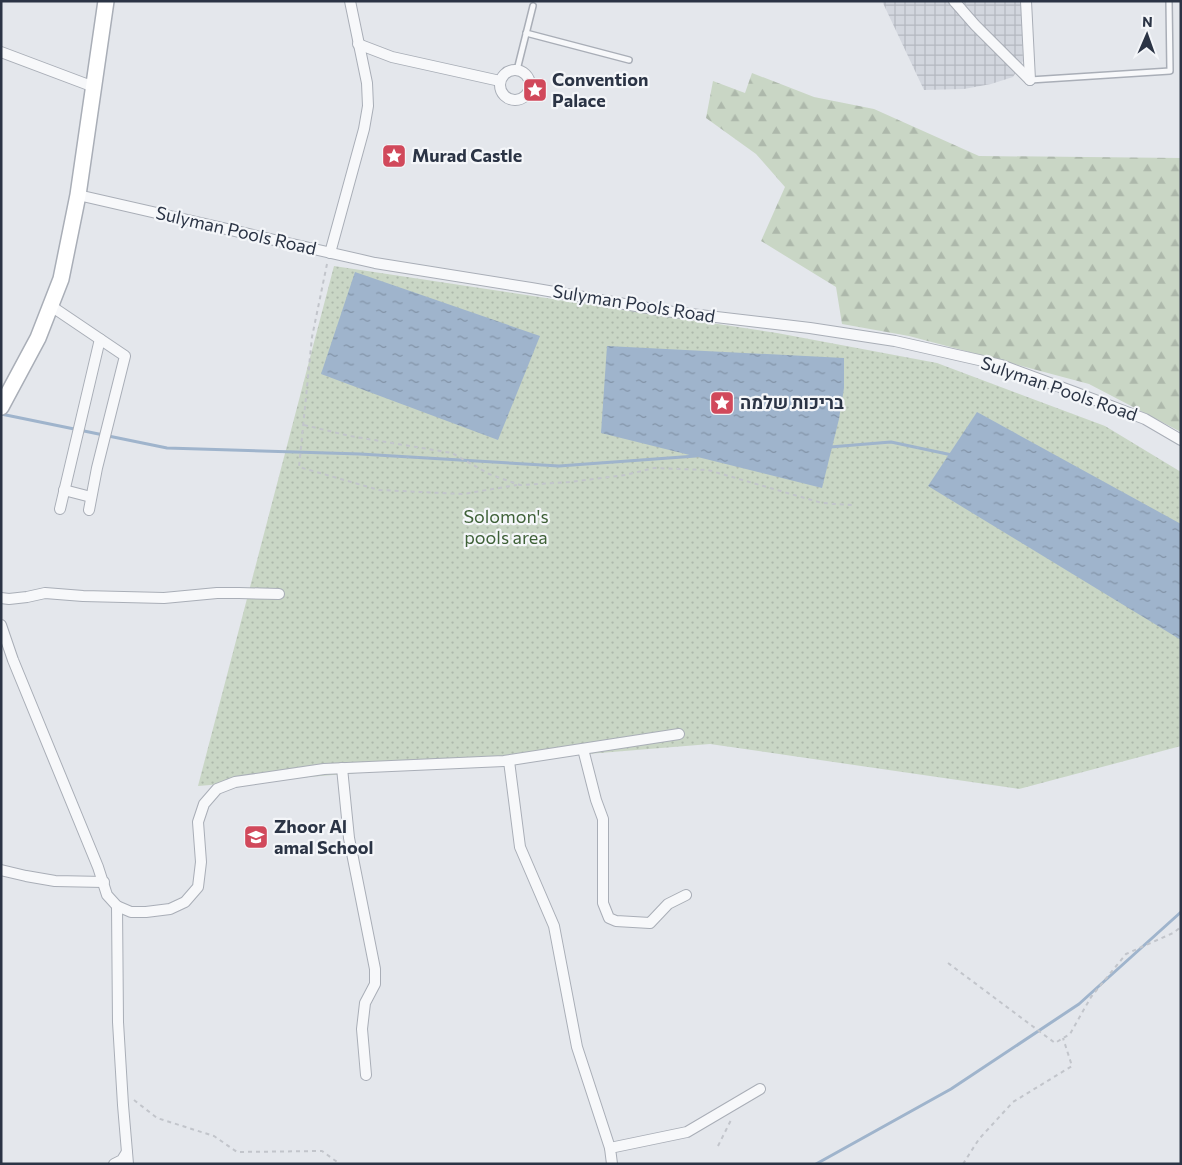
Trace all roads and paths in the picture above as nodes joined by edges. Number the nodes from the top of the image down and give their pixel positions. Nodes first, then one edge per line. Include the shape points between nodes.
1 (106, 1) edge
2 (350, 1) edge
3 (954, 1) edge
4 (1026, 1) edge
5 (1169, 1) edge
6 (533, 6) dead end
7 (526, 33) junction
8 (358, 44) junction
9 (1, 52) edge
10 (629, 60) dead end
11 (517, 70) junction
12 (1030, 80) junction
13 (500, 81) junction
14 (94, 87) junction
15 (78, 195) junction
16 (330, 253) junction
17 (51, 306) junction
18 (100, 339) junction
19 (1, 407) edge
20 (304, 425) junction
21 (1181, 440) edge
22 (520, 485) junction
23 (64, 490) junction
24 (91, 497) junction
25 (853, 505) dead end
26 (60, 509) dead end
27 (89, 510) dead end
28 (279, 594) dead end
29 (1, 598) edge
30 (1, 626) edge
31 (679, 734) dead end
32 (583, 749) junction
33 (508, 761) junction
34 (342, 768) junction
35 (1, 870) edge
36 (104, 882) junction
37 (686, 894) dead end
38 (117, 906) junction
39 (1181, 926) edge
40 (948, 963) dead end
41 (1063, 1038) junction
42 (366, 1075) dead end
43 (760, 1089) dead end
44 (122, 1091) junction
45 (739, 1102) junction
46 (718, 1146) dead end
47 (610, 1148) junction
48 (127, 1152) junction
49 (114, 1164) edge
50 (128, 1164) edge
51 (340, 1164) edge
52 (612, 1164) edge
53 (963, 1164) edge

1 - 14 main road
2 - 8 street
3 - 12 street
4 - 12 street
5 - 12 lane via 1170,71
6 - 7 lane
7 - 10 lane
7 - 11 lane
8 - 13 street via 392,57
8 - 16 street via 368,106
9 - 14 street
11 - 13 street via 507,72
11 - 13 street via 526,75 530,83 528,93 522,99 507,99 500,91
14 - 15 main road
15 - 16 street, Sulyman Pools Road
15 - 17 main road via 61,279
16 - 20 path via 312,337
16 - 21 street, Sulyman Pools Road via 665,311 895,341 1001,365 1145,419
17 - 18 street
17 - 19 main road via 38,338
18 - 23 street
18 - 24 street via 126,356
20 - 22 path via 452,453 489,474
20 - 22 path via 299,467 379,490 463,494
22 - 25 path via 587,480 654,468 708,470 822,503
23 - 24 street
23 - 26 street
24 - 27 street
28 - 29 street via 217,593 164,598 45,593 27,598
30 - 36 street
31 - 32 street
32 - 33 street
32 - 37 street via 603,819 603,903 609,918 650,923 668,904
33 - 34 street
33 - 47 street via 520,847 554,926 577,1047
34 - 38 street via 235,782 217,789 204,804 198,822 201,862 198,888 184,902 170,908 132,912
34 - 42 street via 349,838 375,969 375,984 365,1003 362,1029
35 - 36 street via 55,881
36 - 38 street via 107,895
38 - 44 street
39 - 41 path via 1173,933 1126,954 1091,997 1070,1034
40 - 41 path via 1055,1044
41 - 53 path via 1072,1066 1013,1102 979,1139
43 - 45 street
44 - 48 street
44 - 51 path via 157,1118 214,1136 236,1152 322,1151
45 - 46 path
45 - 47 street via 688,1132
47 - 52 street
48 - 49 street
48 - 50 street

